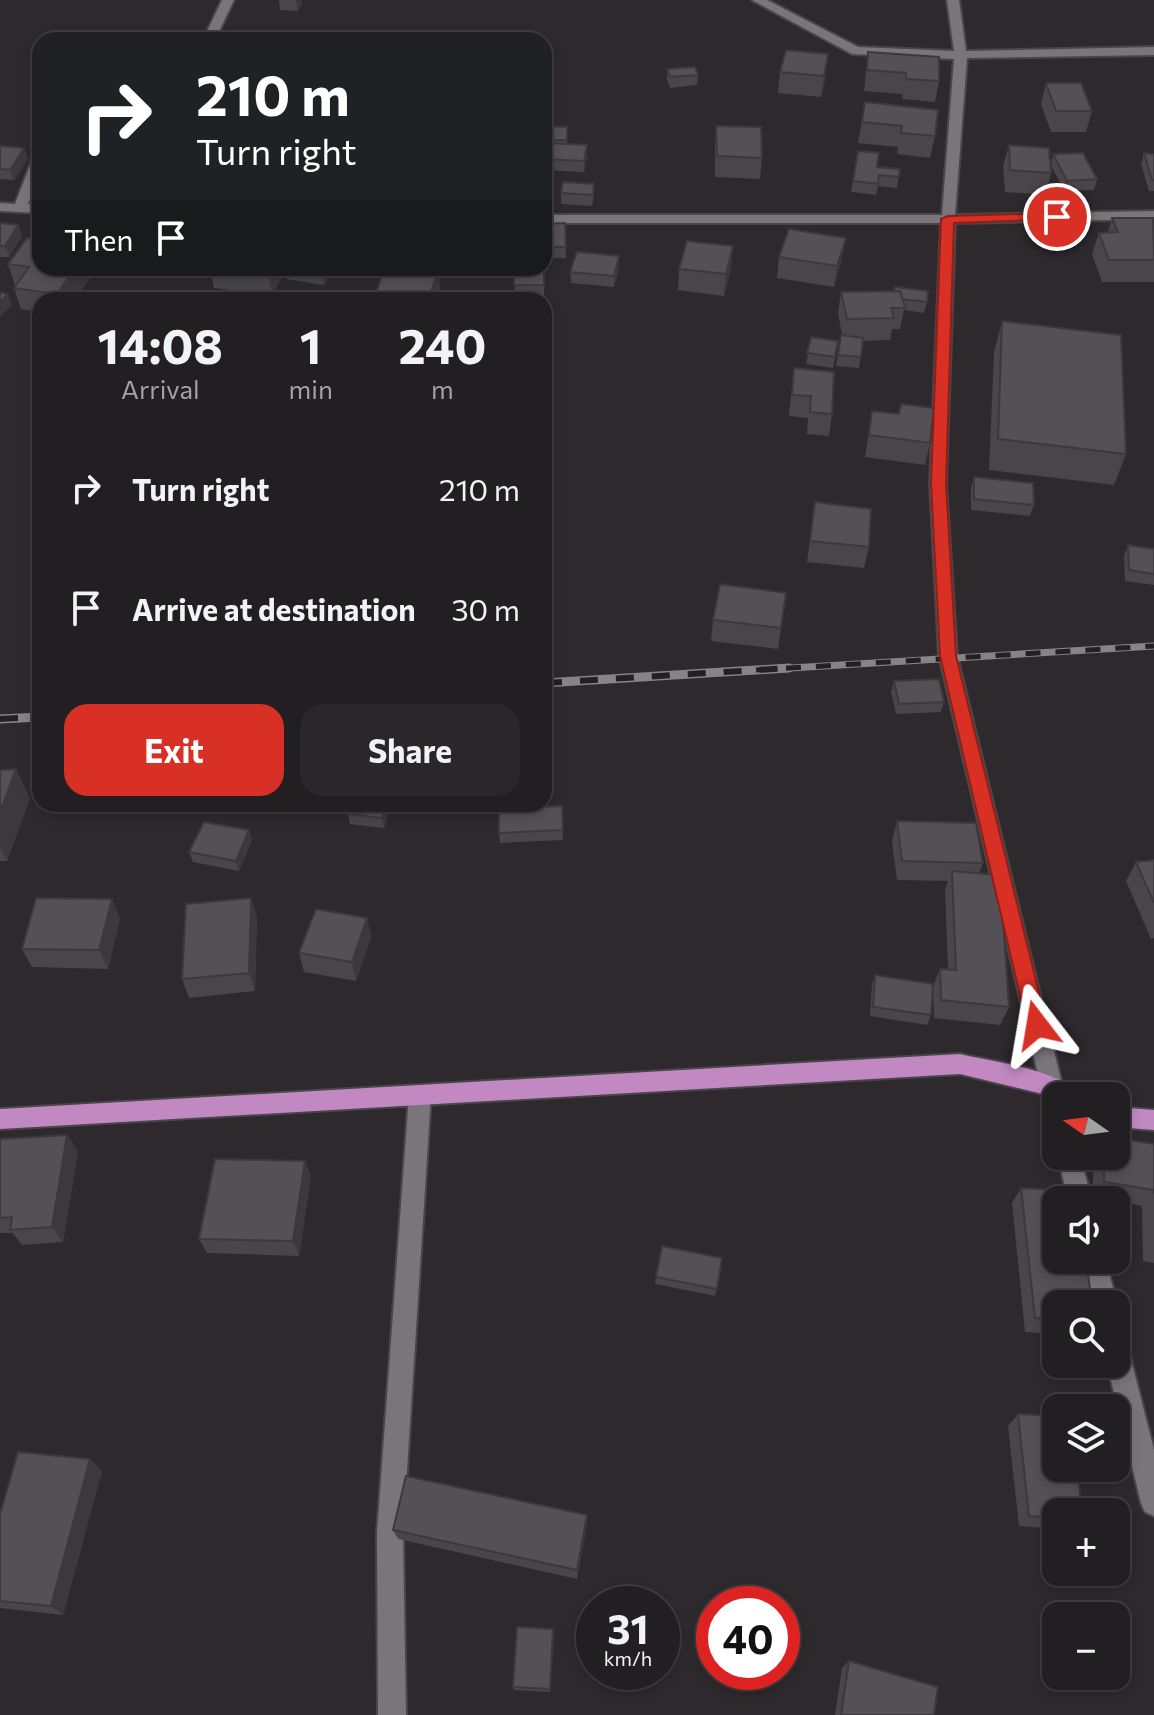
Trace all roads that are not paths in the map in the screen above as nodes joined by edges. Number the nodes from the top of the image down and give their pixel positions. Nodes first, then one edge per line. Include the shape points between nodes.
1 (228, 0) edge
2 (758, 0) edge
3 (953, 0) edge
4 (213, 32) edge
5 (1154, 51) edge
6 (958, 55) junction
7 (32, 178) edge
8 (0, 207) edge
9 (20, 208) junction
10 (32, 209) edge
11 (1154, 215) edge
12 (552, 219) edge
13 (948, 219) junction
14 (1055, 1082) edge
15 (1042, 1090) edge
16 (420, 1095) junction
17 (1130, 1118) edge
18 (0, 1119) edge
19 (1154, 1120) edge
20 (1123, 1378) edge
21 (1154, 1503) edge
22 (392, 1715) edge

1 - 4 street
2 - 6 street via 856,51
3 - 6 street
5 - 6 street
6 - 13 street via 962,70
7 - 9 street
8 - 9 street
9 - 10 street
11 - 13 street
12 - 13 street
13 - 14 street via 938,484 948,656
15 - 16 main road via 960,1064
16 - 18 main road
16 - 22 street via 390,1533
17 - 19 main road
20 - 21 street

